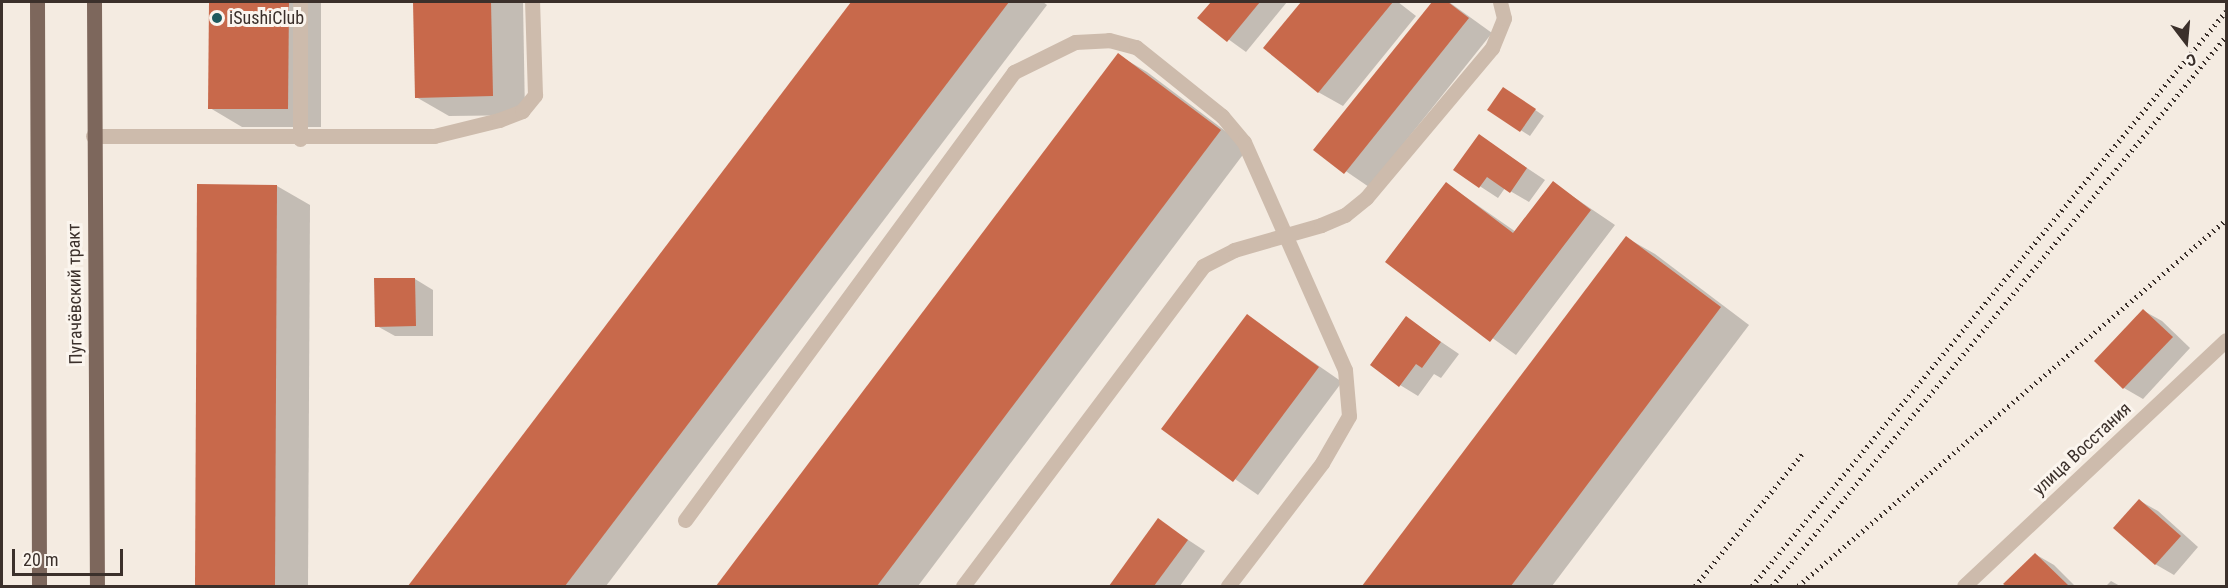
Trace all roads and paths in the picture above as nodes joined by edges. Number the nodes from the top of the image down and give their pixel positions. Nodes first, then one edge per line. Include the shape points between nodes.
1 (37, 2) edge
2 (94, 2) edge
3 (300, 2) edge
4 (532, 2) edge
5 (1500, 2) edge
6 (93, 136) junction
7 (300, 139) junction
8 (1286, 235) junction
9 (2226, 340) edge
10 (685, 520) dead end
11 (39, 586) edge
12 (97, 586) edge
13 (963, 586) edge
14 (1228, 586) edge
15 (1964, 586) edge

1 - 11 main road, Пугачёвский тракт
2 - 6 main road, Пугачёвский тракт
3 - 7 street
4 - 7 street via 535,95 522,111 434,136
5 - 8 street via 1504,18 1492,48 1366,198 1345,215
6 - 7 street
6 - 12 main road, Пугачёвский тракт
8 - 10 street via 1244,142 1222,116 1136,46 1109,40 1075,42 1043,55 1014,72
8 - 13 street via 1234,250 1203,266
8 - 14 street via 1346,370 1349,416 1322,463
9 - 15 street, улица Восстания

